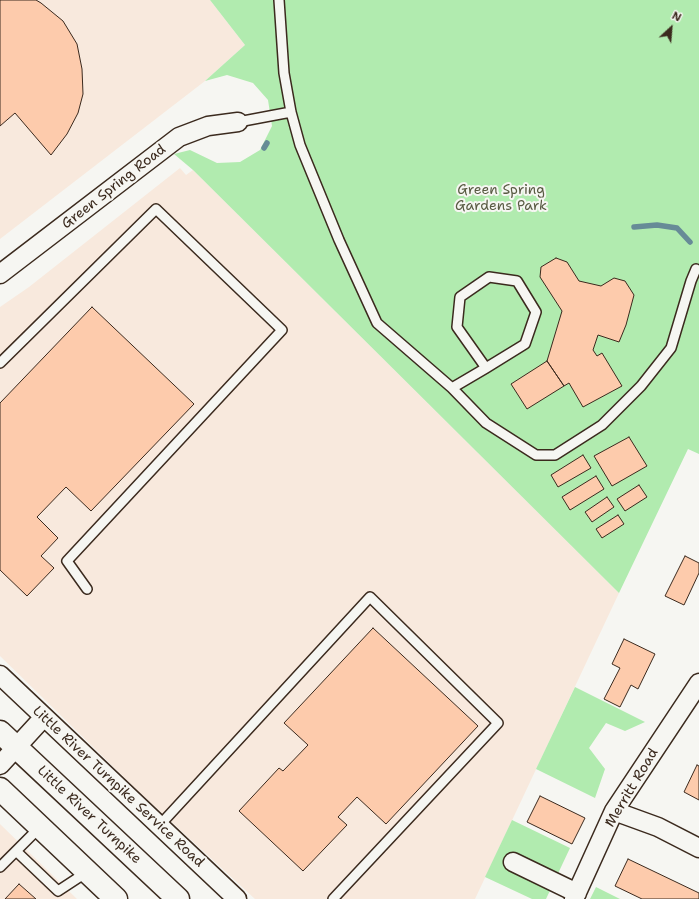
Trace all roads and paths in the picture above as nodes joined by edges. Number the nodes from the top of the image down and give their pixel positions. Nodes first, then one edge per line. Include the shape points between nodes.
1 (279, 0) edge
2 (291, 112) junction
3 (238, 122) joint
4 (696, 269) dead end
5 (0, 274) edge
6 (0, 363) edge
7 (486, 368) junction
8 (452, 388) junction
9 (87, 589) dead end
10 (0, 675) edge
11 (699, 683) edge
12 (44, 717) junction
13 (0, 732) edge
14 (16, 748) junction
15 (0, 765) edge
16 (0, 789) edge
17 (614, 811) junction
18 (159, 826) junction
19 (40, 827) junction
20 (699, 848) edge
21 (16, 851) junction
22 (513, 862) dead end
23 (0, 867) edge
24 (87, 872) junction
25 (575, 896) edge
26 (116, 899) edge
27 (178, 899) edge
28 (237, 899) edge
29 (333, 899) edge

1 - 2 lane via 284,73
2 - 3 lane
2 - 8 lane via 300,145 377,323
3 - 5 street, Green Spring Road via 208,126 179,137
4 - 8 lane via 671,348 641,386 602,425 555,455 536,455 486,423
6 - 9 lane via 156,209 282,330 67,561
7 - 7 lane via 526,344 536,312 517,281 489,277 460,297 457,327
7 - 8 lane
10 - 12 street, Little River Turnpike Service Road
11 - 17 street, Merritt Road
12 - 14 street
12 - 18 street, Little River Turnpike Service Road
13 - 14 main road, Little River Turnpike
14 - 15 street
14 - 27 main road, Little River Turnpike
16 - 19 main road
17 - 20 street via 658,827
17 - 25 street, Merritt Road
18 - 28 street, Little River Turnpike Service Road
18 - 29 lane via 370,596 498,723
19 - 21 lane
19 - 24 main road
21 - 23 lane
21 - 24 lane via 58,891
22 - 25 street
24 - 26 main road

